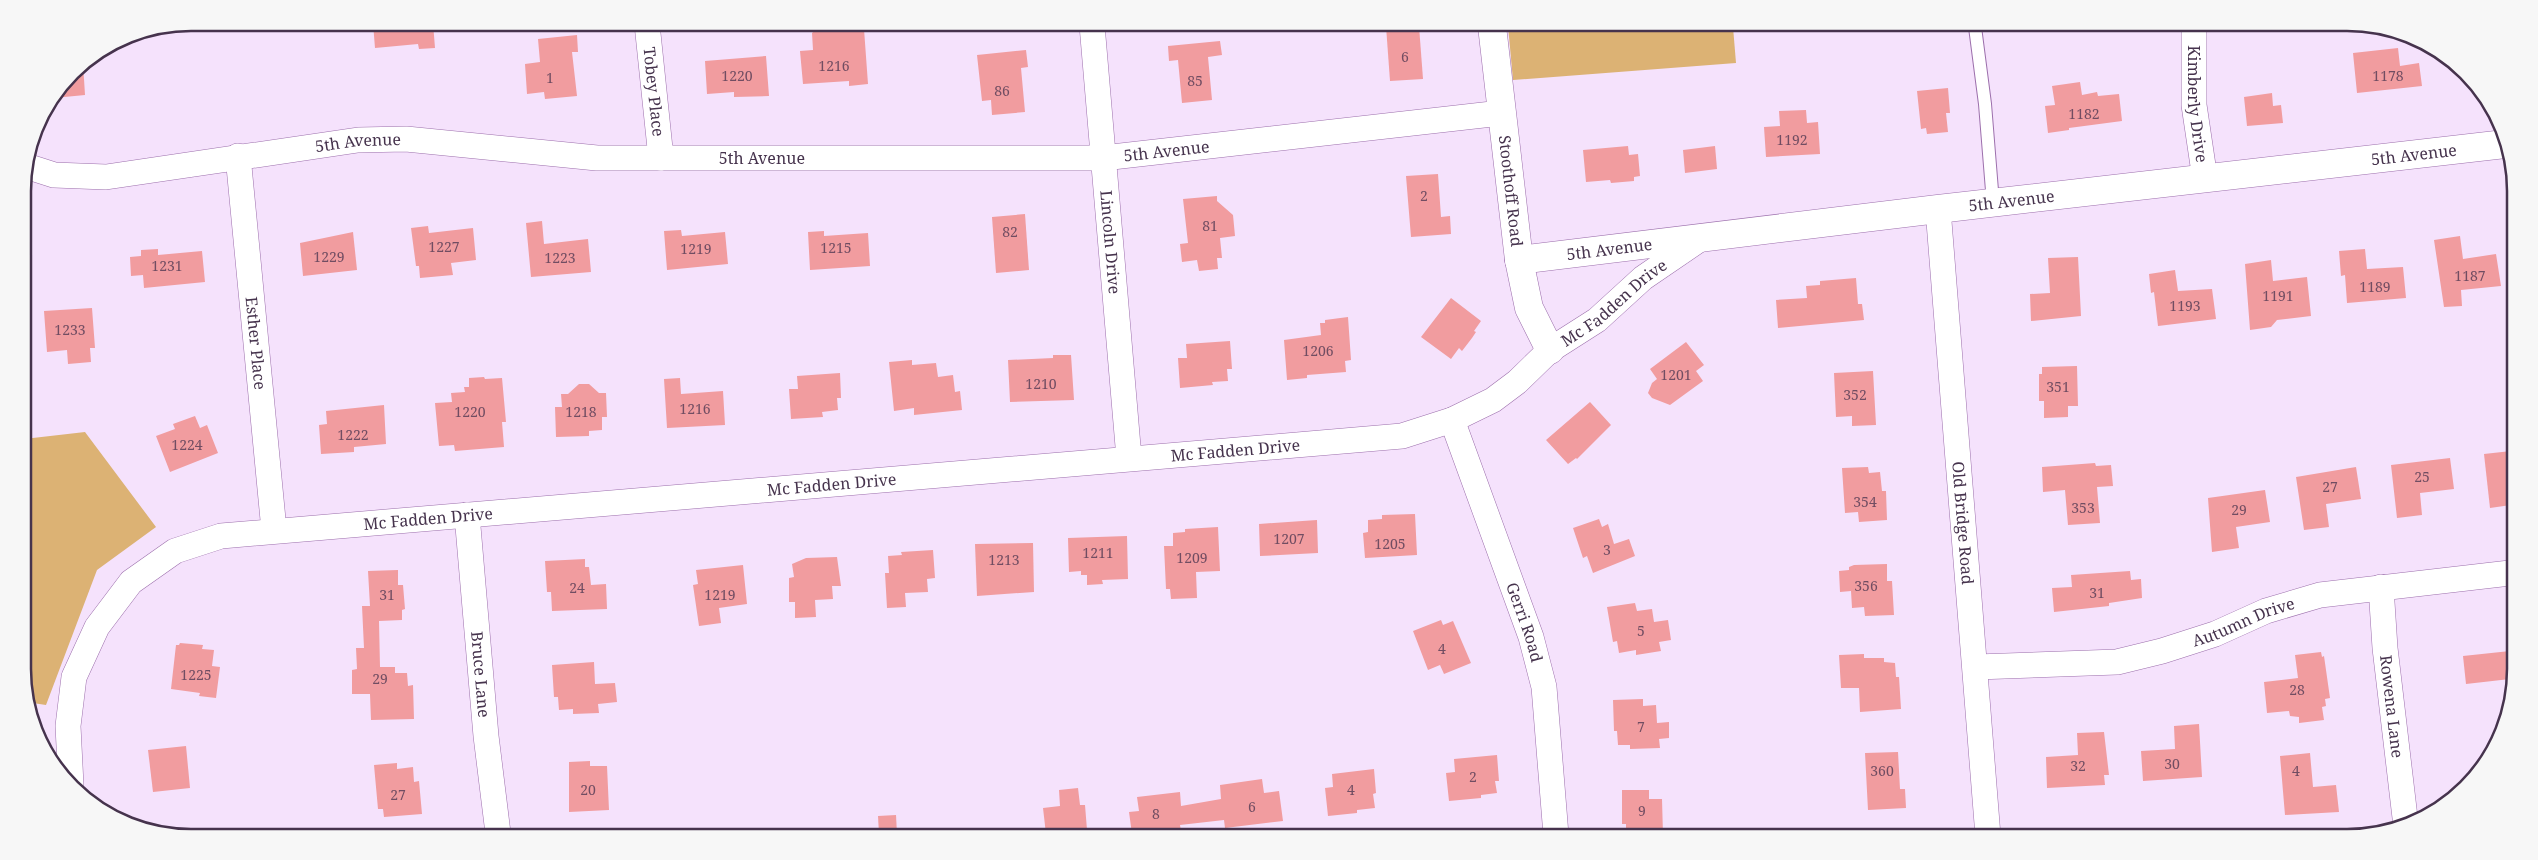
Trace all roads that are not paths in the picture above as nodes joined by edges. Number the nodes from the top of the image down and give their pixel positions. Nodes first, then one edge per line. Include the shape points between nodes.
1 (648, 31) edge
2 (1092, 31) edge
3 (1493, 31) edge
4 (1976, 31) edge
5 (2194, 31) edge
6 (1501, 113) junction
7 (2500, 145) edge
8 (238, 156) junction
9 (661, 158) junction
10 (1103, 158) junction
11 (33, 168) edge
12 (2205, 179) junction
13 (1993, 203) junction
14 (1938, 209) junction
15 (1703, 237) junction
16 (1519, 260) junction
17 (1550, 350) junction
18 (1452, 420) junction
19 (1129, 458) junction
20 (467, 515) junction
21 (274, 530) junction
22 (2507, 573) edge
23 (2381, 587) junction
24 (1976, 667) junction
25 (70, 773) edge
26 (2405, 818) edge
27 (1555, 828) edge
28 (1987, 828) edge
29 (498, 829) edge

1 - 9 street, Tobey Place
2 - 10 street, Lincoln Drive
3 - 6 street, Stoothoff Road
4 - 13 lane
5 - 12 street, Kimberly Drive via 2194,106
6 - 10 street, 5th Avenue
6 - 16 street, Stoothoff Road
7 - 12 street, 5th Avenue
8 - 9 street, 5th Avenue via 358,140 406,139 597,158
8 - 11 street, 5th Avenue via 106,176 54,175
8 - 21 street, Esther Place
9 - 10 street, 5th Avenue
10 - 19 street, Lincoln Drive
12 - 13 street, 5th Avenue
13 - 14 street, 5th Avenue
14 - 15 street, 5th Avenue
14 - 24 street, Old Bridge Road
15 - 16 street, 5th Avenue
15 - 17 street, Mc Fadden Drive via 1643,278 1597,320
16 - 17 street, Stoothoff Road via 1529,308
17 - 18 street, Mc Fadden Drive via 1494,400
18 - 19 street, Mc Fadden Drive via 1402,436
18 - 27 street, Gerri Road via 1531,637 1544,687
19 - 20 street, Mc Fadden Drive
20 - 21 street, Mc Fadden Drive
20 - 29 street, Bruce Lane via 486,736
21 - 25 street, Mc Fadden Drive via 221,536 175,552 130,582 97,627 74,678 68,726
22 - 23 street, Autumn Drive
23 - 24 street, Autumn Drive via 2320,595 2266,611 2215,634 2162,652 2117,662
23 - 26 street, Rowena Lane
24 - 28 street, Old Bridge Road

